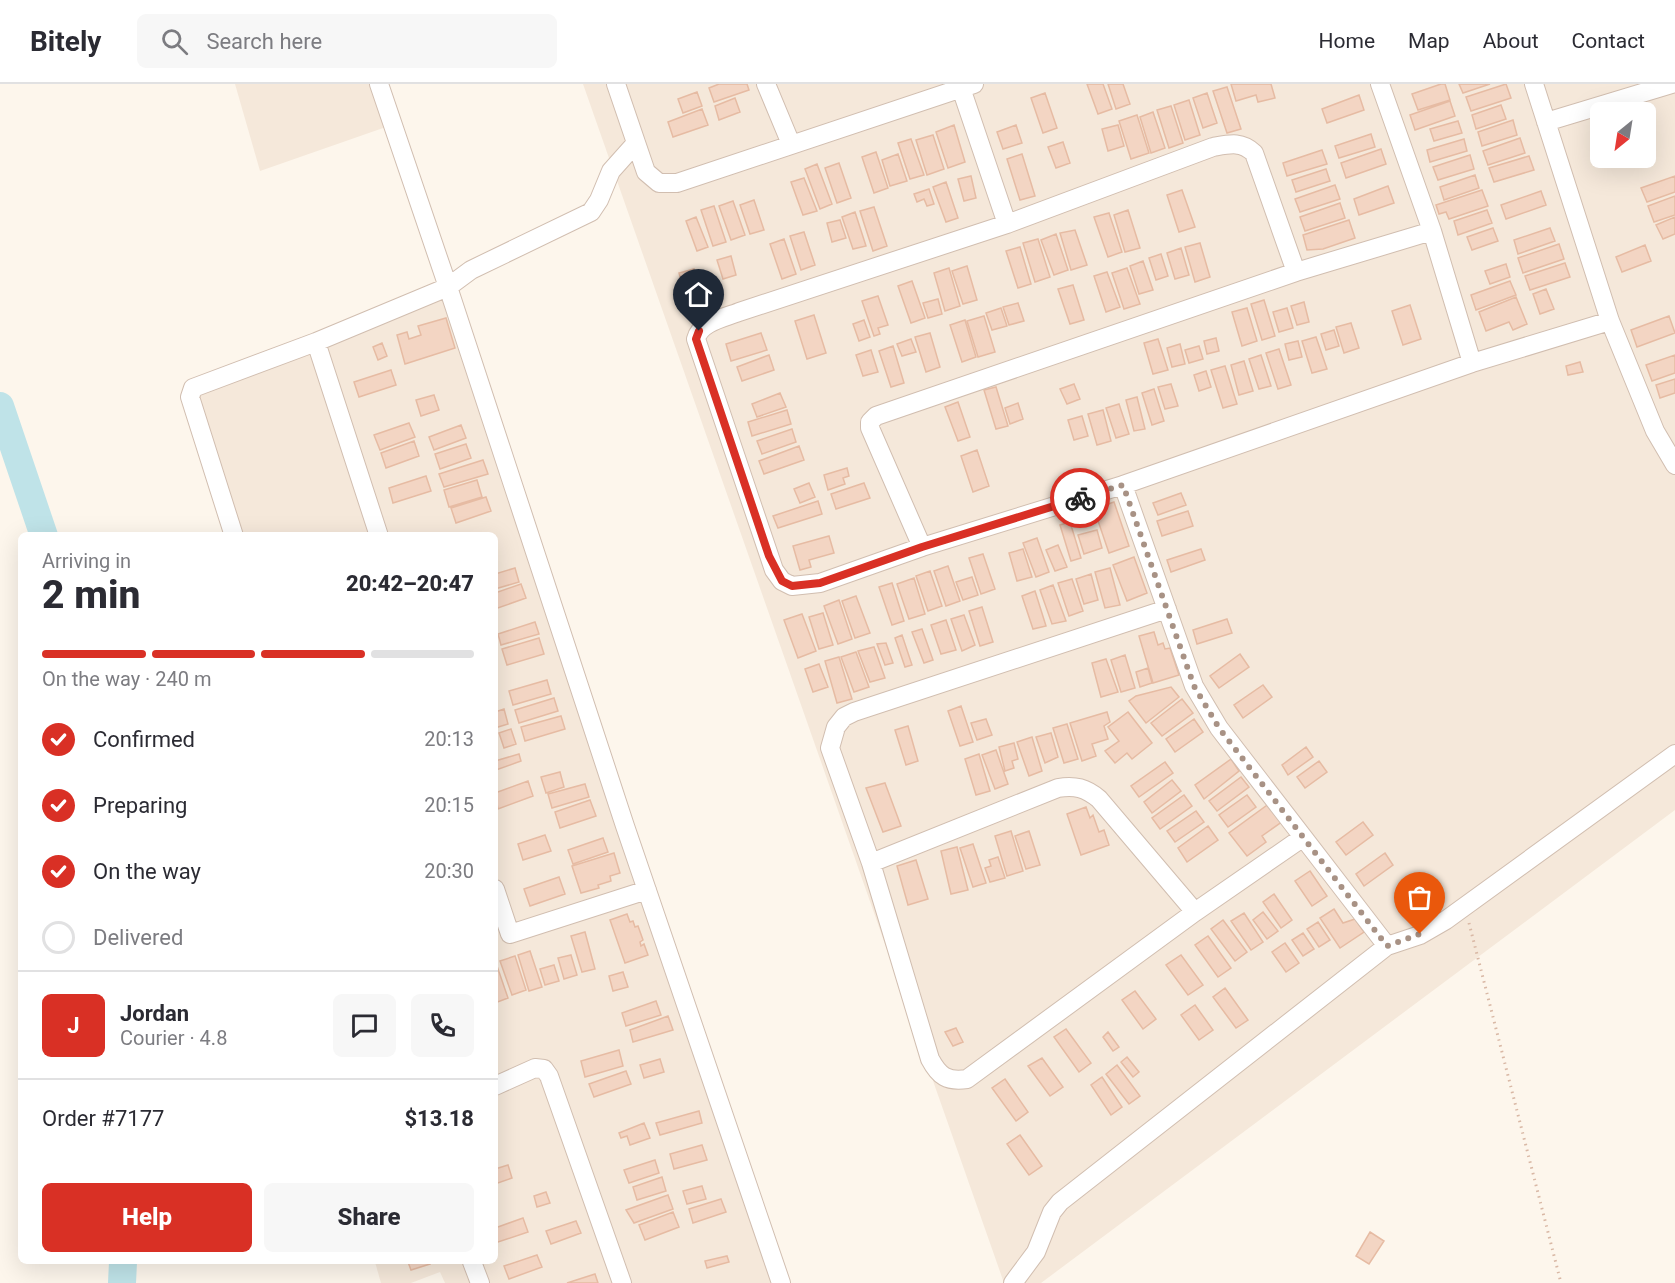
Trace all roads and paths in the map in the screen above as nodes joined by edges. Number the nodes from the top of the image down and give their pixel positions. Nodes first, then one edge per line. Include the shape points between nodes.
1 (380, 84) edge
2 (616, 84) edge
3 (766, 84) edge
4 (1380, 84) edge
5 (1534, 84) edge
6 (1672, 84) edge
7 (968, 86) edge
8 (1546, 122) junction
9 (636, 143) junction
10 (791, 144) junction
11 (1007, 224) junction
12 (1431, 231) junction
13 (1296, 272) junction
14 (448, 287) junction
15 (1610, 321) junction
16 (316, 342) junction
17 (1472, 363) junction
18 (1675, 465) edge
19 (1123, 485) junction
20 (233, 532) edge
21 (378, 532) edge
22 (922, 547) junction
23 (1167, 609) junction
24 (1675, 754) edge
25 (1302, 838) junction
26 (871, 863) junction
27 (647, 890) junction
28 (1465, 907) junction
29 (498, 910) edge
30 (1195, 912) junction
31 (502, 936) edge
32 (1387, 946) junction
33 (498, 1085) edge
34 (473, 1264) edge
35 (480, 1283) edge
36 (622, 1283) edge
37 (781, 1283) edge
38 (1013, 1283) edge
39 (1561, 1283) edge

1 - 14 street
2 - 9 street
3 - 10 street
4 - 12 street
5 - 8 street
6 - 8 street
7 - 10 street
7 - 11 street
8 - 15 street
9 - 10 street via 646,172 659,183 677,183
9 - 14 street via 611,171 591,212 471,270
11 - 13 street via 1213,147 1234,143 1254,153
11 - 22 street via 739,312 705,326 697,334 769,556 782,581 792,586 820,583
12 - 13 street
12 - 17 street
13 - 22 street via 876,417 870,428
14 - 16 street
14 - 27 street
15 - 17 street
15 - 18 street via 1655,431
16 - 20 street via 193,388 190,393
16 - 21 street
17 - 19 street
19 - 22 street
19 - 23 street
23 - 25 street via 1194,686 1219,728
23 - 26 street via 844,717 830,748
24 - 28 street
25 - 30 street
25 - 32 street
26 - 30 street via 1071,786 1083,788 1099,799
26 - 30 street via 930,1059 937,1072 956,1081 968,1079
27 - 31 street
27 - 37 street
28 - 32 street via 1420,934
28 - 39 path
29 - 31 street
32 - 38 street via 1060,1202 1036,1252
33 - 36 street via 535,1068 544,1069 549,1076
34 - 35 street

